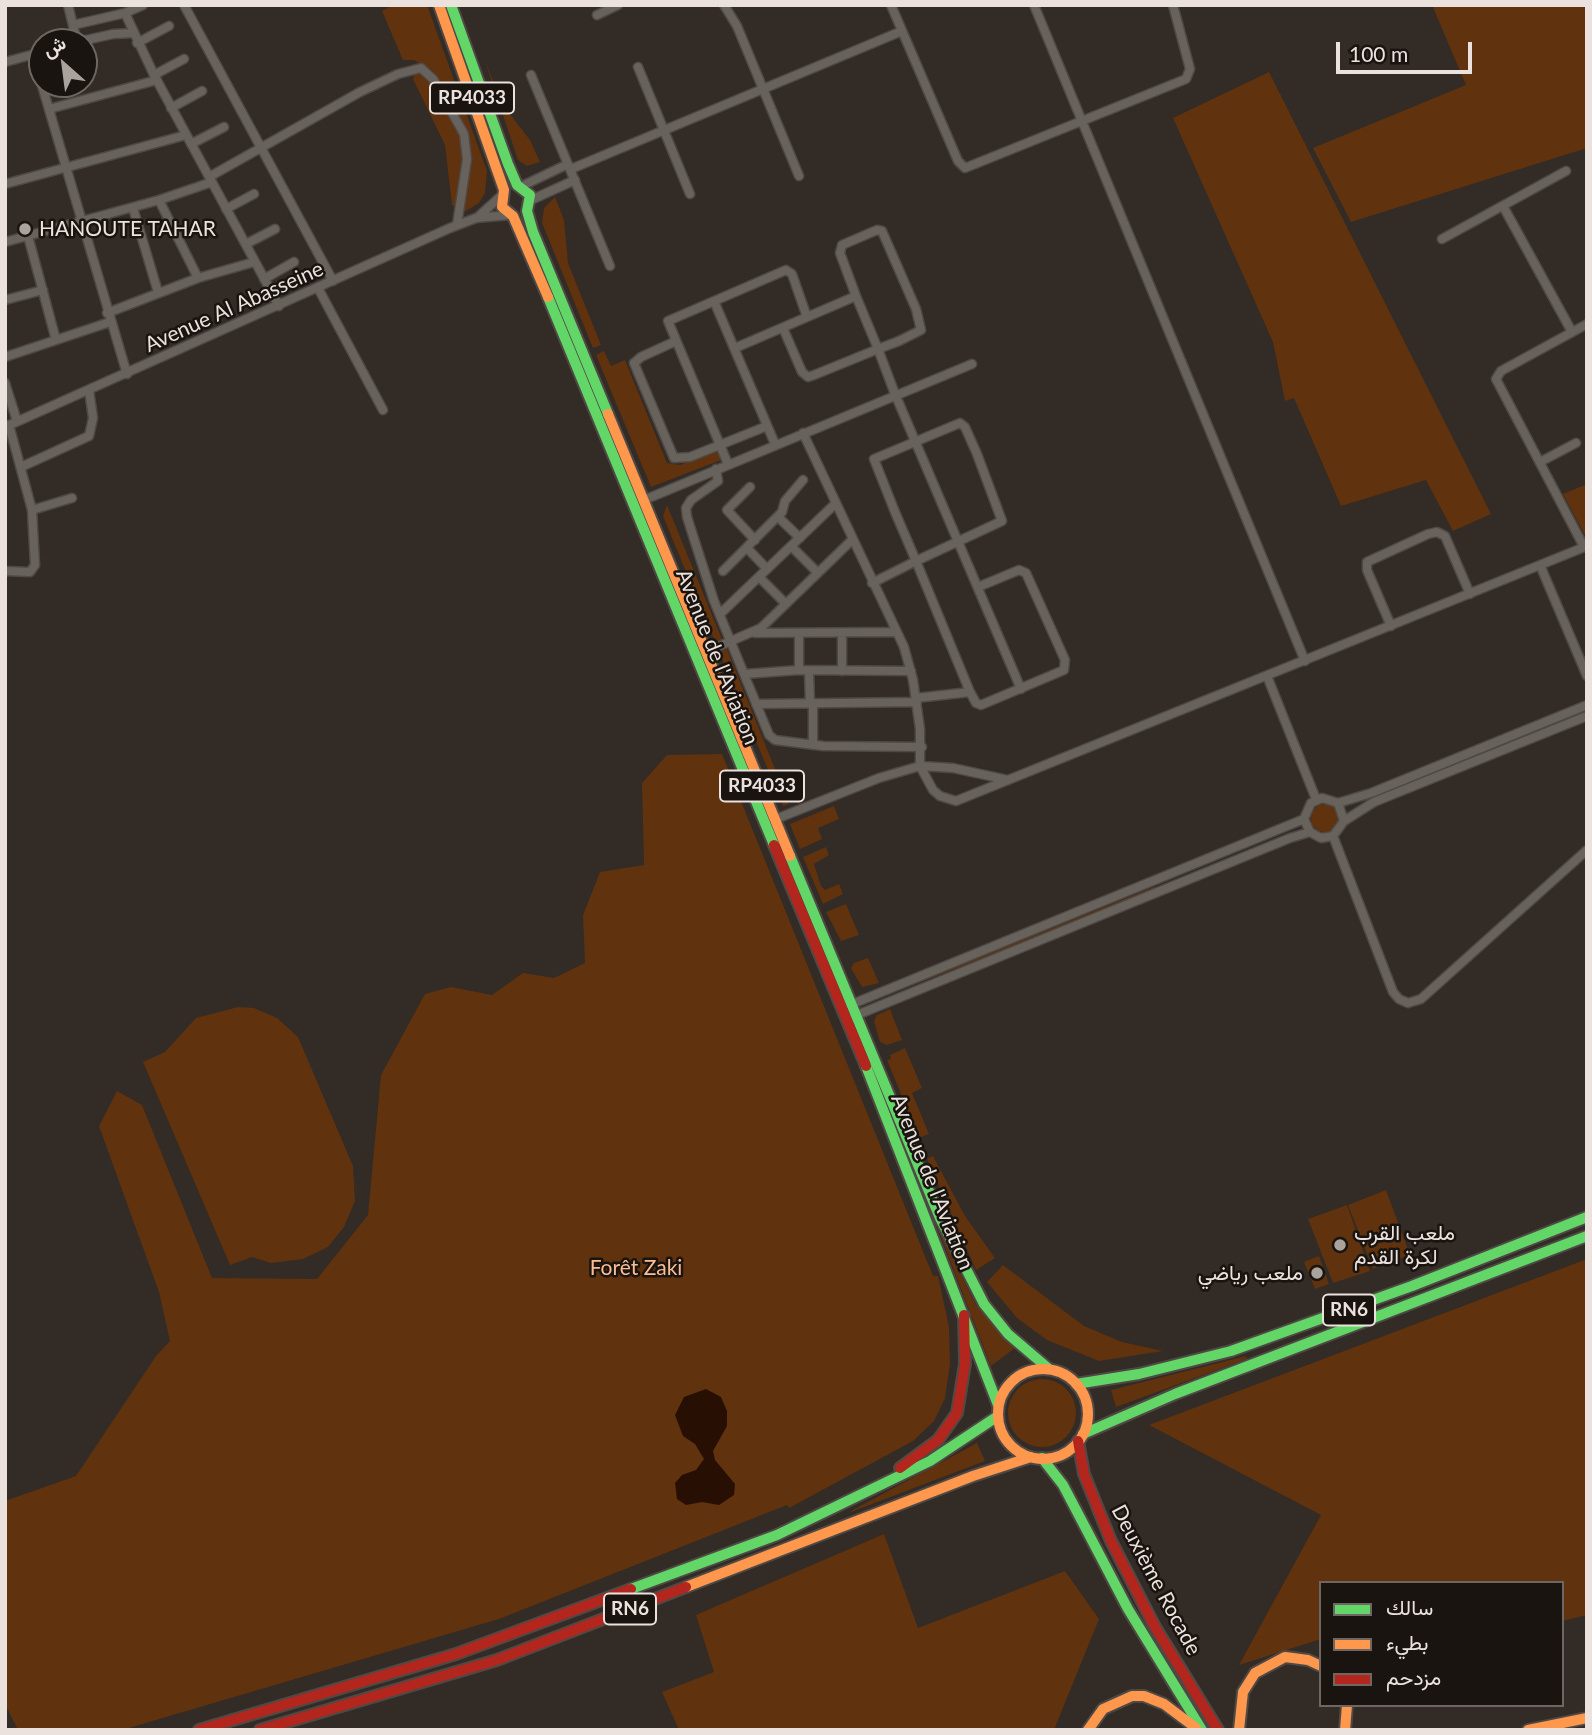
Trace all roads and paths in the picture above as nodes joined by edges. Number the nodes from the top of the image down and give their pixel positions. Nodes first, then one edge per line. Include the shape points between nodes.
1 (68, 5) edge
2 (143, 5) edge
3 (184, 5) edge
4 (439, 5) edge
5 (451, 5) edge
6 (618, 5) edge
7 (724, 5) edge
8 (891, 5) edge
9 (1034, 5) edge
10 (1173, 5) edge
11 (125, 13) junction
12 (597, 15) dead end
13 (73, 25) junction
14 (169, 26) dead end
15 (74, 28) edge
16 (902, 32) junction
17 (134, 33) junction
18 (98, 37) edge
19 (137, 43) junction
20 (28, 56) edge
21 (184, 60) dead end
22 (5, 62) edge
23 (638, 67) dead end
24 (531, 75) dead end
25 (155, 78) junction
26 (763, 90) junction
27 (202, 92) dead end
28 (46, 98) edge
29 (48, 108) junction
30 (171, 108) junction
31 (1082, 120) junction
32 (224, 127) dead end
33 (663, 130) junction
34 (186, 135) junction
35 (191, 144) junction
36 (261, 149) junction
37 (569, 166) junction
38 (65, 169) junction
39 (1566, 171) dead end
40 (799, 176) dead end
41 (210, 179) junction
42 (575, 180) junction
43 (6, 183) edge
44 (520, 186) junction
45 (502, 193) junction
46 (254, 194) dead end
47 (690, 194) dead end
48 (159, 200) junction
49 (529, 205) junction
50 (1503, 206) junction
51 (133, 208) junction
52 (226, 209) junction
53 (511, 215) junction
54 (476, 218) junction
55 (80, 223) junction
56 (457, 225) junction
57 (275, 229) dead end
58 (28, 236) junction
59 (1442, 239) dead end
60 (5, 242) edge
61 (246, 244) junction
62 (254, 262) junction
63 (294, 262) dead end
64 (610, 266) dead end
65 (198, 278) junction
66 (264, 279) junction
67 (333, 281) junction
68 (318, 288) junction
69 (43, 289) junction
70 (158, 292) junction
71 (856, 296) junction
72 (5, 300) edge
73 (714, 301) junction
74 (279, 306) junction
75 (107, 313) junction
76 (807, 317) junction
77 (110, 322) junction
78 (1587, 324) edge
79 (783, 328) junction
80 (1572, 332) junction
81 (56, 340) junction
82 (676, 341) junction
83 (735, 348) junction
84 (878, 349) junction
85 (5, 357) edge
86 (972, 364) dead end
87 (127, 374) junction
88 (5, 383) edge
89 (89, 390) junction
90 (895, 394) junction
91 (383, 410) dead end
92 (10, 424) edge
93 (766, 426) junction
94 (803, 433) junction
95 (915, 440) junction
96 (1576, 443) dead end
97 (775, 444) junction
98 (719, 445) junction
99 (1540, 462) junction
100 (728, 464) junction
101 (21, 467) junction
102 (716, 469) junction
103 (803, 480) dead end
104 (750, 487) dead end
105 (72, 498) dead end
106 (644, 500) junction
107 (836, 503) junction
108 (32, 510) junction
109 (778, 517) junction
110 (800, 538) junction
111 (853, 539) junction
112 (755, 540) junction
113 (959, 542) junction
114 (791, 546) junction
115 (1585, 547) edge
116 (747, 548) junction
117 (916, 561) junction
118 (1540, 565) junction
119 (767, 569) junction
120 (5, 571) edge
121 (723, 571) dead end
122 (818, 573) junction
123 (759, 577) junction
124 (872, 583) junction
125 (978, 587) junction
126 (1470, 594) junction
127 (786, 604) junction
128 (720, 614) junction
129 (1391, 626) junction
130 (896, 632) junction
131 (752, 634) junction
132 (842, 634) junction
133 (799, 635) junction
134 (732, 642) junction
135 (708, 651) junction
136 (1305, 661) junction
137 (799, 670) junction
138 (810, 671) junction
139 (842, 671) junction
140 (911, 671) junction
141 (745, 674) junction
142 (1267, 676) junction
143 (1587, 676) edge
144 (1021, 689) junction
145 (970, 692) junction
146 (916, 700) junction
147 (812, 703) junction
148 (756, 704) junction
149 (1587, 705) edge
150 (1587, 716) edge
151 (813, 745) junction
152 (922, 747) junction
153 (1482, 748) junction
154 (1485, 757) junction
155 (920, 766) junction
156 (1426, 771) junction
157 (1014, 779) junction
158 (1430, 780) junction
159 (1316, 799) junction
160 (1338, 803) junction
161 (1304, 819) junction
162 (776, 820) junction
163 (1345, 821) junction
164 (1310, 832) junction
165 (1333, 836) junction
166 (1587, 850) edge
167 (849, 1012) junction
168 (1587, 1217) edge
169 (1587, 1236) edge
170 (964, 1315) junction
171 (1049, 1369) junction
172 (1076, 1384) junction
173 (998, 1411) junction
174 (1080, 1438) junction
175 (1037, 1458) junction
176 (859, 1497) junction
177 (1319, 1665) edge
178 (1348, 1707) edge
179 (1587, 1718) edge
180 (199, 1730) edge
181 (260, 1730) edge
182 (1088, 1730) edge
183 (1201, 1730) edge
184 (1219, 1730) edge
185 (1239, 1730) edge
186 (1345, 1730) edge
187 (1528, 1730) edge

1 - 13 street
2 - 11 street
3 - 36 street
4 - 45 main road, Avenue de l'Aviation / RP4033
5 - 44 main road, Avenue de l'Aviation / RP4033
6 - 12 street
7 - 26 street
8 - 16 street
9 - 31 street
10 - 31 street via 1188,76
11 - 13 street
11 - 17 street
13 - 15 street
14 - 19 street
16 - 26 street
16 - 31 street via 963,167
17 - 18 street
17 - 19 street
19 - 25 street
20 - 22 street
21 - 25 street
23 - 33 street
24 - 37 street
25 - 29 street
25 - 30 street
26 - 33 street
26 - 40 street
27 - 30 street
28 - 29 street
29 - 38 street
30 - 34 street
31 - 136 street
32 - 35 street
33 - 37 street
33 - 47 street
34 - 35 street
34 - 38 street
35 - 41 street
36 - 41 street
36 - 56 street via 386,79 424,69 451,105 466,141
36 - 67 street
37 - 42 street
37 - 44 street
38 - 43 street
38 - 55 street
39 - 50 street
41 - 48 street
41 - 52 street
42 - 49 street
42 - 64 street
44 - 45 main road
44 - 49 main road, Avenue de l'Aviation / RP4033
45 - 53 main road, Avenue de l'Aviation / RP4033 via 502,207
45 - 54 street, Avenue Al Abasseine
46 - 52 street
48 - 51 street
48 - 65 street
49 - 53 main road
49 - 106 main road, Avenue de l'Aviation / RP4033
50 - 59 street
50 - 80 street
51 - 55 street
51 - 70 street
52 - 61 street
53 - 54 street, Avenue Al Abasseine
53 - 167 main road, Avenue de l'Aviation / RP4033
54 - 56 street, Avenue Al Abasseine
55 - 58 street
55 - 75 street
56 - 67 street, Avenue Al Abasseine
57 - 61 street
58 - 60 street
58 - 69 street
61 - 62 street
62 - 65 street
62 - 66 street
63 - 66 street
65 - 70 street
66 - 74 street
67 - 68 street, Avenue Al Abasseine
68 - 74 street, Avenue Al Abasseine
68 - 91 street
69 - 72 street
69 - 81 street
70 - 75 street
71 - 76 street
71 - 84 street
71 - 84 street via 839,248 881,230 922,328
73 - 76 street via 786,270 792,274
73 - 82 street via 669,320
73 - 83 street
74 - 87 street, Avenue Al Abasseine
75 - 77 street
76 - 79 street
77 - 81 street
77 - 87 street
78 - 80 street
79 - 83 street
79 - 84 street via 806,377
80 - 99 street via 1496,376
81 - 85 street
82 - 98 street
82 - 98 street via 634,362 641,383 674,458 681,460
83 - 93 street
84 - 90 street
86 - 90 street
87 - 89 street, Avenue Al Abasseine
88 - 92 street
89 - 92 street, Avenue Al Abasseine
89 - 101 street via 93,418 89,436
90 - 94 street
90 - 95 street
92 - 101 street
93 - 97 street
93 - 98 street
94 - 97 street
94 - 107 street
95 - 113 street
95 - 113 street via 962,423 982,464 1003,519
95 - 117 street via 874,459
96 - 99 street
97 - 100 street
98 - 100 street
99 - 115 street
100 - 102 street
101 - 108 street
102 - 106 street
102 - 128 street via 718,481 691,500 686,512
103 - 109 street via 785,500
104 - 112 street via 727,510
105 - 108 street
106 - 135 main road, Avenue de l'Aviation / RP4033
107 - 110 street
107 - 111 street
108 - 120 street via 33,570
109 - 110 street
109 - 112 street
110 - 114 street
111 - 122 street
111 - 124 street
112 - 116 street
113 - 117 street
113 - 125 street
114 - 119 street
114 - 122 street
115 - 118 street
116 - 119 street
116 - 121 street
117 - 124 street
117 - 145 street
118 - 126 street
118 - 143 street
119 - 123 street
122 - 127 street
123 - 127 street
123 - 128 street
124 - 130 street
125 - 144 street
125 - 144 street via 1023,570 1060,649 1065,670
126 - 129 street
126 - 129 street via 1445,536 1428,534 1367,562
127 - 131 street
128 - 134 street
129 - 136 street
130 - 132 street
130 - 140 street
131 - 133 street
131 - 134 street
132 - 133 street
132 - 139 street
133 - 137 street
134 - 135 street
134 - 141 street
135 - 162 main road, Avenue de l'Aviation / RP4033
136 - 142 street
137 - 138 street
137 - 141 street
138 - 139 street
138 - 147 street
139 - 140 street
140 - 146 street
141 - 148 street
142 - 157 street
142 - 159 street
144 - 145 street via 981,705
145 - 146 street
146 - 147 street
146 - 152 street
147 - 148 street
147 - 151 street
148 - 151 street via 772,737
149 - 153 street
150 - 154 street
151 - 152 street
152 - 155 street
153 - 154 street
153 - 156 street
154 - 158 street
155 - 157 street
155 - 157 street via 933,790 956,801
155 - 162 street
156 - 158 street
156 - 160 street
158 - 163 street via 1374,802
159 - 160 street
159 - 161 street via 1307,807
160 - 163 street
161 - 164 street
161 - 167 street
162 - 167 main road, Avenue de l'Aviation / RP4033
163 - 165 street
164 - 165 street via 1321,838
164 - 167 street
165 - 166 street via 1393,992 1408,1003 1421,999
167 - 170 main road, Avenue de l'Aviation / RP4033
167 - 171 main road, Avenue de l'Aviation / RP4033 via 974,1288 1008,1334
168 - 172 main road, RN6 via 1231,1351
169 - 174 main road, RN6 via 1175,1394
170 - 173 main road, Avenue de l'Aviation / RP4033
170 - 176 main road via 964,1380 957,1413 925,1451
171 - 172 main road
171 - 173 main road, RN6 via 1017,1377
172 - 174 main road via 1087,1408
173 - 175 main road via 1000,1427 1012,1446
173 - 176 main road, RN6 via 954,1448
174 - 175 main road, RN6 via 1062,1454
174 - 184 main road, Deuxième Rocade via 1084,1474 1111,1541 1155,1626
175 - 181 main road, RN6 via 973,1476 497,1660
175 - 183 main road, Deuxième Rocade via 1076,1506 1128,1609
176 - 180 main road, RN6 via 777,1535 490,1643
177 - 185 main road via 1285,1657 1255,1673 1242,1692
178 - 186 main road
179 - 187 main road
182 - 183 main road via 1103,1709 1132,1696 1164,1704

